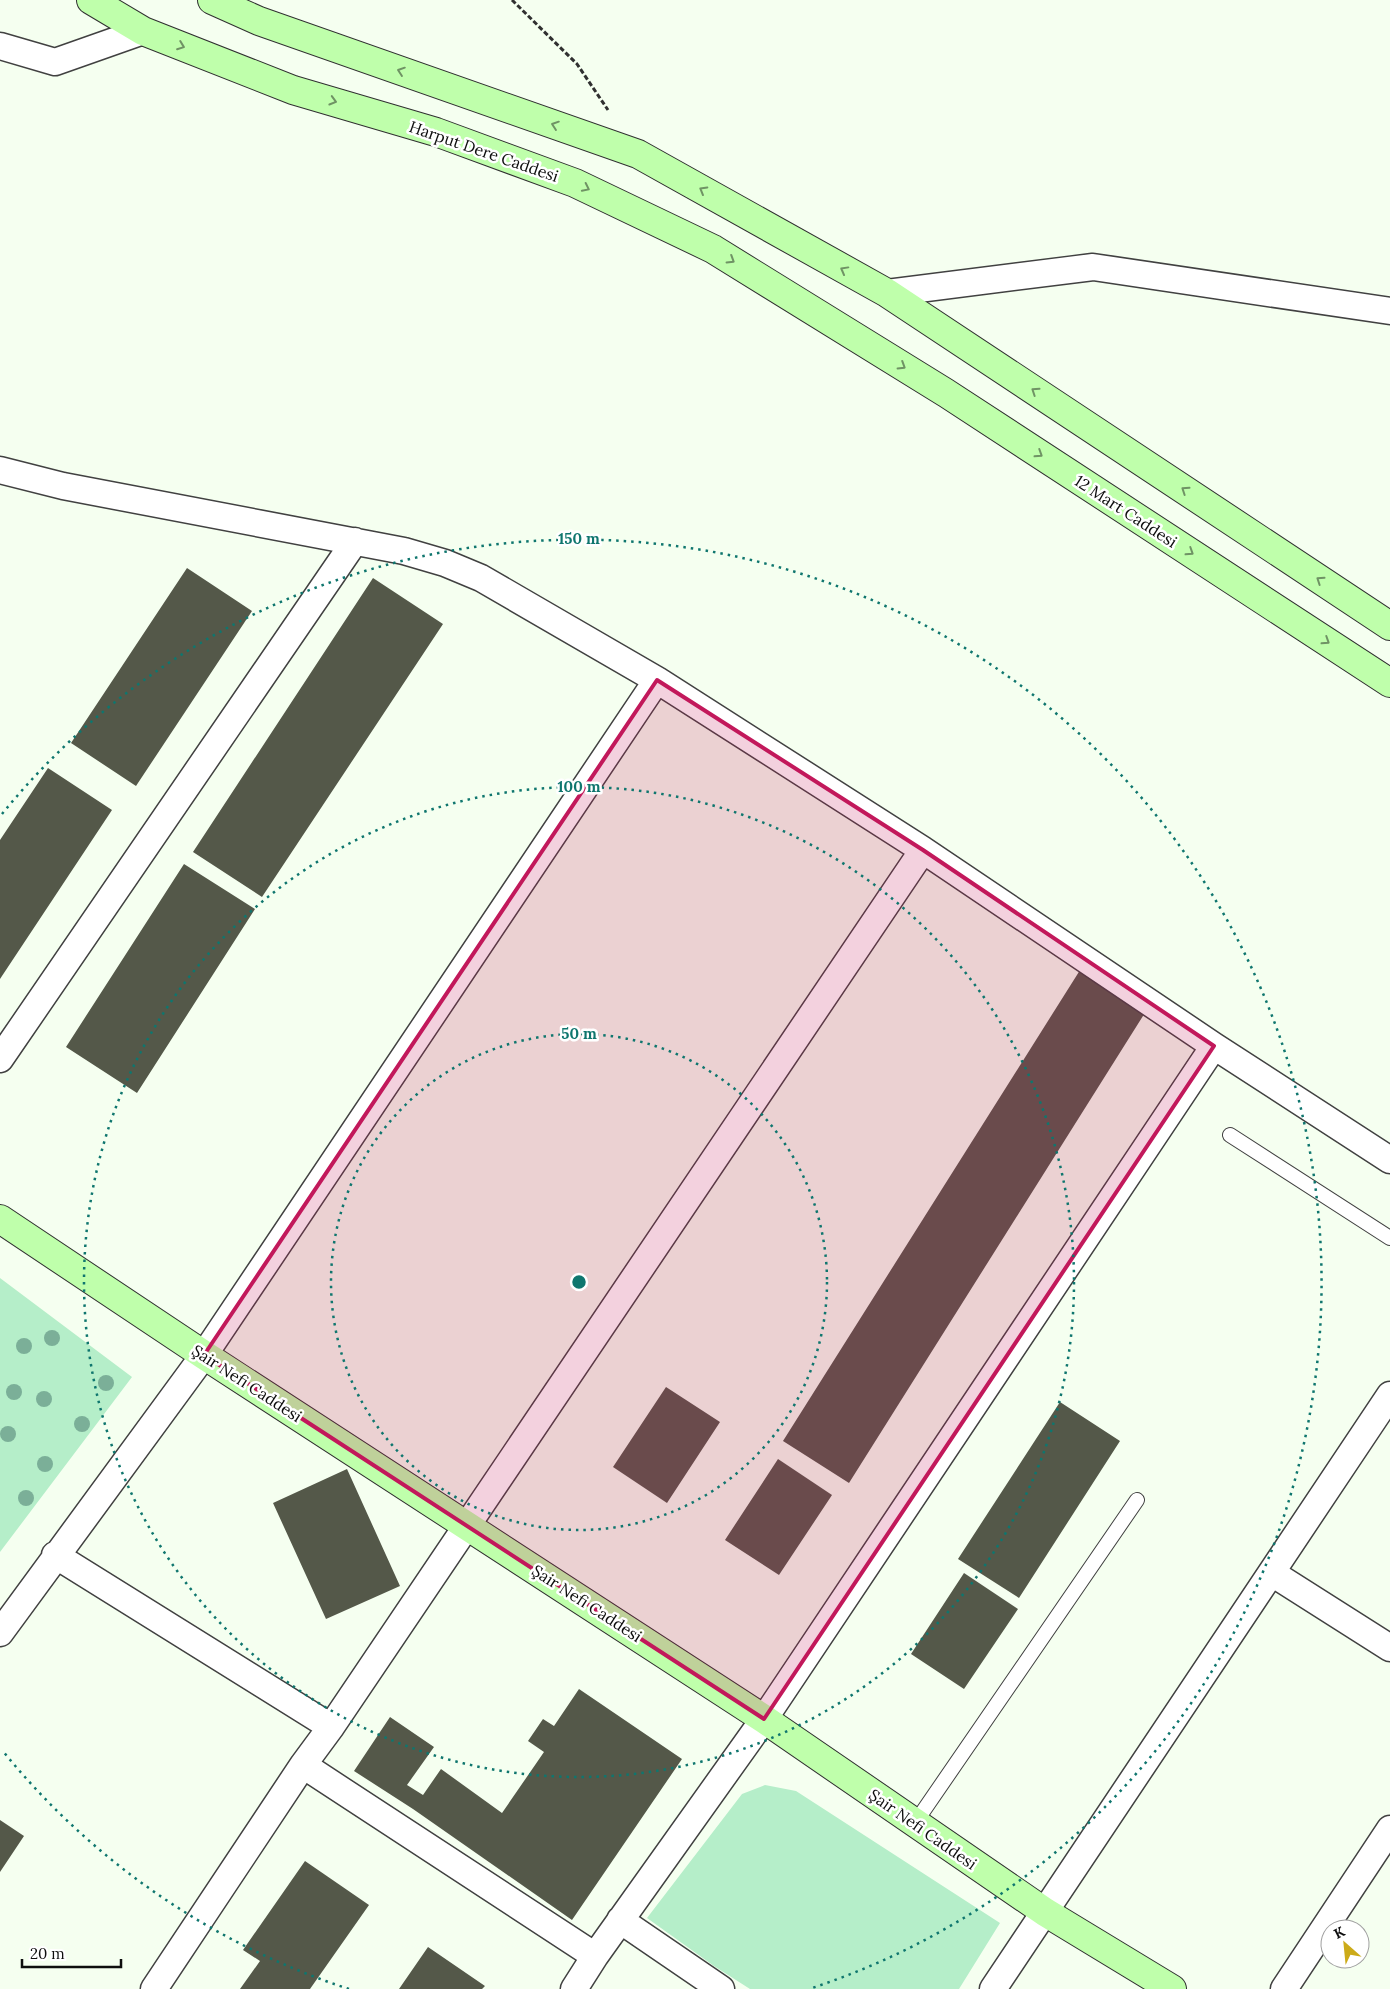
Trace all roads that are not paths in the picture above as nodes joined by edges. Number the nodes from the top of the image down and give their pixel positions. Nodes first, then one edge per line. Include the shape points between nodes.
1 (90, 0) edge
2 (212, 0) edge
3 (143, 31) junction
4 (0, 46) edge
5 (887, 293) junction
6 (1390, 311) edge
7 (861, 340) joint
8 (0, 470) edge
9 (355, 541) junction
10 (1390, 626) edge
11 (657, 680) junction
12 (1390, 683) edge
13 (923, 850) junction
14 (1214, 1046) junction
15 (0, 1059) edge
16 (1230, 1135) dead end
17 (1390, 1160) edge
18 (0, 1219) edge
19 (1390, 1238) edge
20 (204, 1355) junction
21 (1390, 1395) edge
22 (1136, 1500) dead end
23 (468, 1526) junction
24 (56, 1556) junction
25 (1272, 1573) junction
26 (0, 1633) edge
27 (1390, 1648) edge
28 (764, 1718) junction
29 (331, 1727) junction
30 (303, 1765) junction
31 (916, 1823) junction
32 (1390, 1829) edge
33 (1044, 1912) junction
34 (620, 1920) junction
35 (595, 1956) junction
36 (154, 1989) edge
37 (574, 1989) edge
38 (721, 1989) edge
39 (994, 1989) edge
40 (1172, 1989) edge
41 (1284, 1989) edge

1 - 3 street, Harput Dere Caddesi
5 -> 2 street via 638,154 259,21
3 - 4 street via 55,62
3 -> 7 street, Harput Dere Caddesi via 293,90 436,132 575,183 713,249
5 - 6 street via 1092,267
10 -> 5 street
7 -> 12 street, 12 Mart Caddesi
8 - 9 street via 63,486
9 - 11 street via 445,563 481,578
9 - 15 street
11 - 13 street
11 - 20 street
13 - 14 street
13 - 23 street
14 - 17 street
14 - 28 street
16 - 19 lane
18 - 20 street, Şair Nefi Caddesi
20 - 23 street, Şair Nefi Caddesi
20 - 24 street
21 - 25 street
22 - 31 lane
23 - 28 street, Şair Nefi Caddesi
23 - 29 street
24 - 26 street
24 - 29 street
25 - 27 street
25 - 33 street
28 - 31 street, Şair Nefi Caddesi
28 - 34 street
29 - 30 street
30 - 35 street
30 - 36 street
31 - 33 street, Şair Nefi Caddesi
32 - 41 street
33 - 39 street
33 - 40 street, Şair Nefi Caddesi
34 - 35 street
34 - 38 street
35 - 37 street

